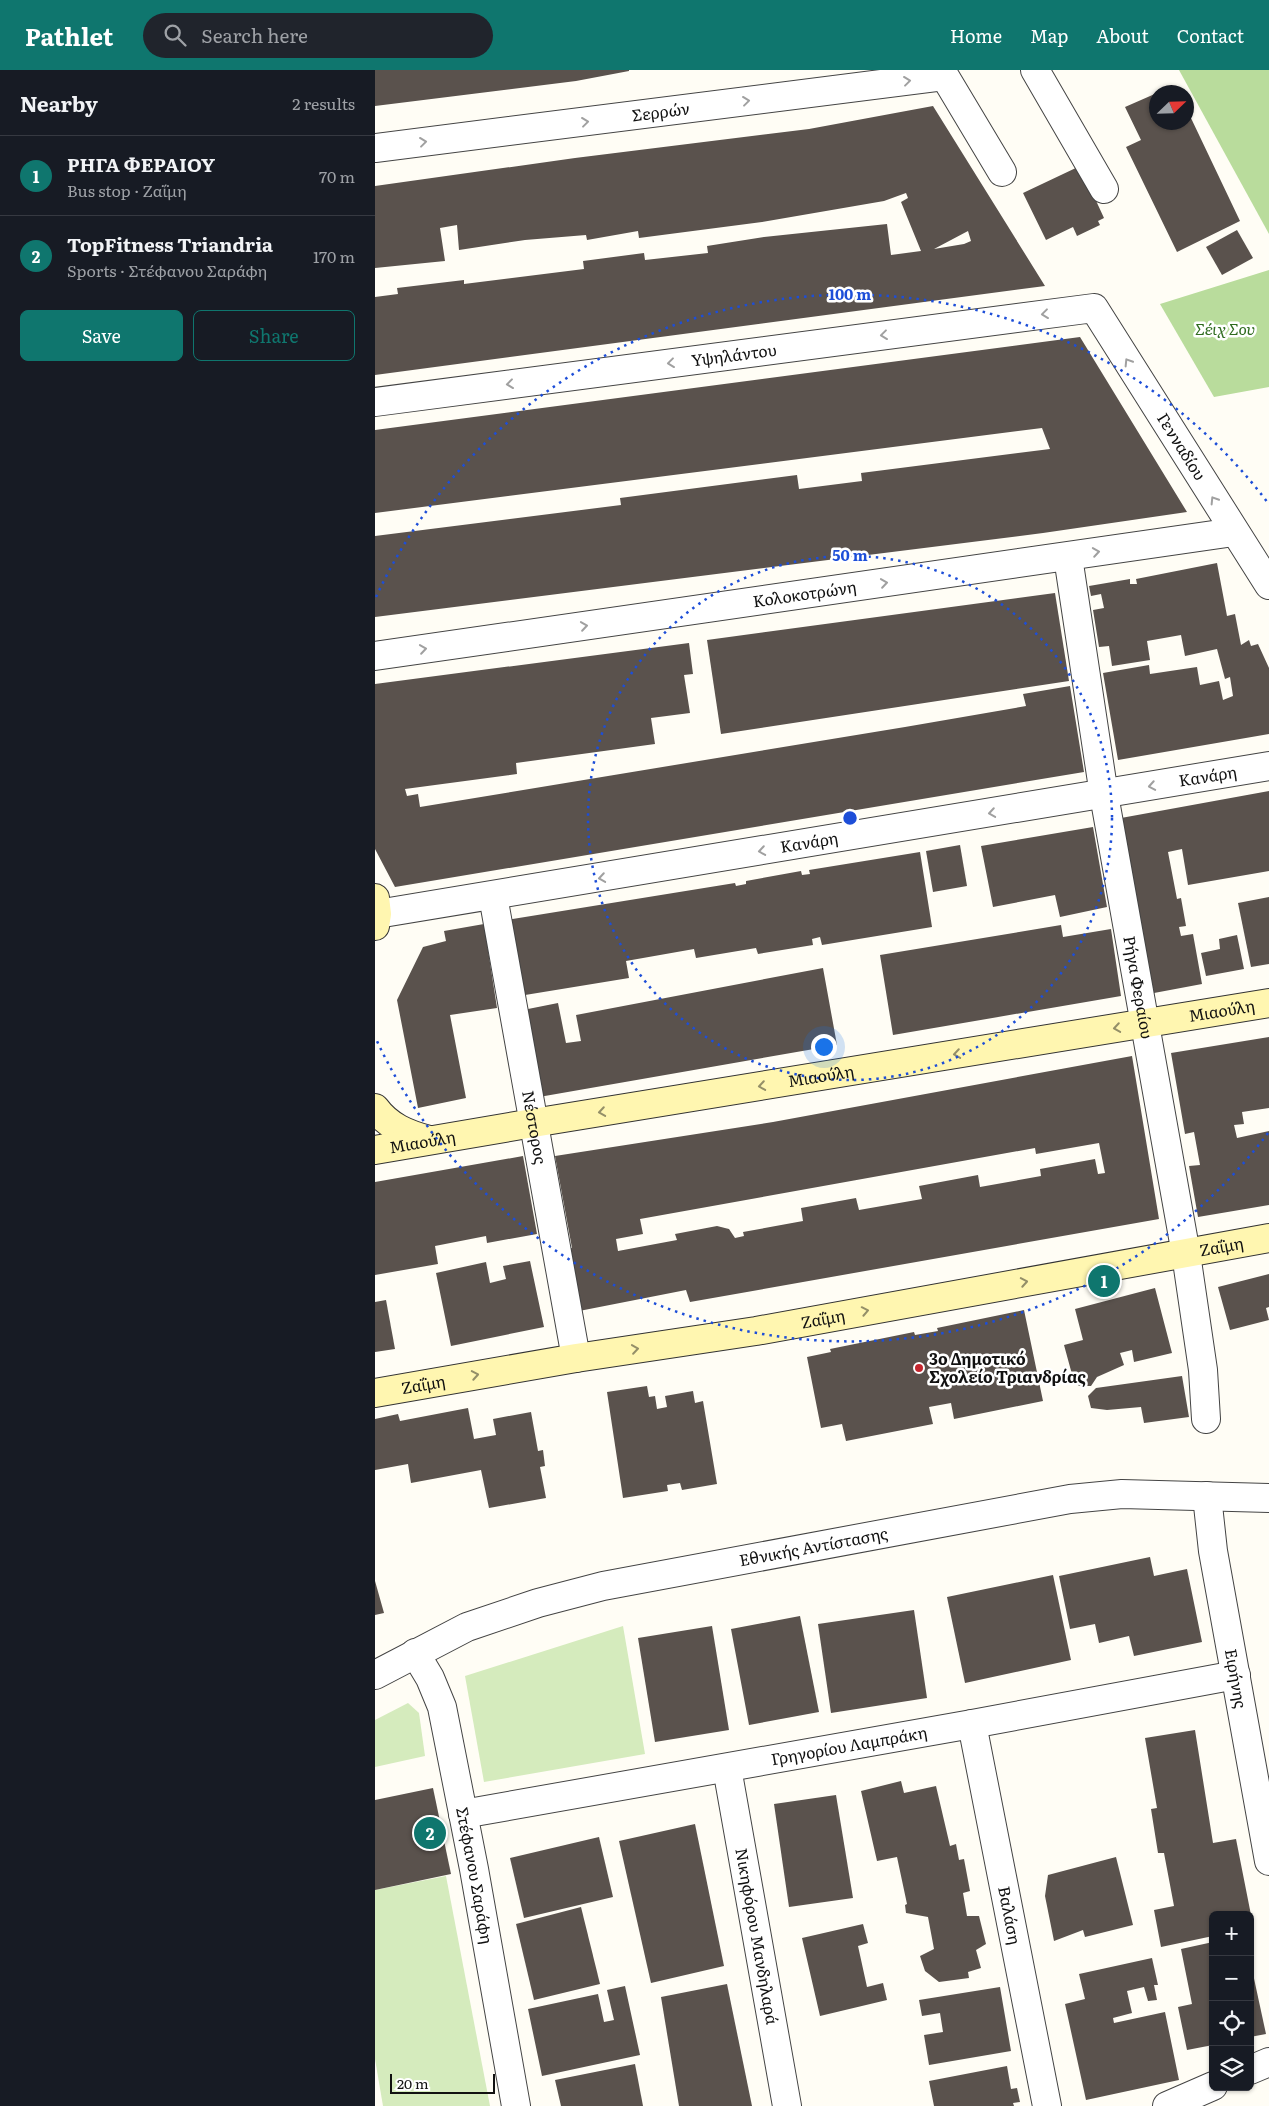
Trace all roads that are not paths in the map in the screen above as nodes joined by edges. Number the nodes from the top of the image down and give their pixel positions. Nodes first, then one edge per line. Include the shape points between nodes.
1 (1035, 70) edge
2 (943, 73) edge
3 (375, 148) edge
4 (1002, 172) dead end
5 (1104, 189) dead end
6 (1094, 308) joint
7 (375, 402) edge
8 (1234, 532) junction
9 (1068, 557) junction
10 (1269, 585) edge
11 (375, 656) edge
12 (1269, 766) edge
13 (1104, 795) junction
14 (493, 896) junction
15 (376, 913) edge
16 (1269, 1003) edge
17 (1146, 1024) junction
18 (375, 1108) edge
19 (533, 1122) junction
20 (430, 1140) junction
21 (375, 1150) edge
22 (1269, 1238) edge
23 (1186, 1254) junction
24 (576, 1358) junction
25 (375, 1393) edge
26 (1205, 1419) dead end
27 (1207, 1496) junction
28 (1269, 1498) edge
29 (415, 1653) junction
30 (375, 1675) edge
31 (1236, 1675) junction
32 (972, 1724) junction
33 (727, 1768) junction
34 (463, 1814) junction
35 (1269, 1861) edge
36 (1269, 2062) edge
37 (1254, 2068) edge
38 (1209, 2088) edge
39 (516, 2106) edge
40 (787, 2106) edge
41 (1047, 2106) edge
42 (1167, 2106) edge

1 - 5 street
3 -> 2 street, Σερρών
2 - 4 street
6 -> 7 street, Υψηλάντου
8 -> 6 street, Γενναδίου
9 -> 8 street, Κολοκοτρώνη
8 - 10 street, Γενναδίου
11 -> 9 street, Κολοκοτρώνη
9 - 13 street, Ρήγα Φεραίου
12 -> 13 street, Κανάρη
13 -> 14 street, Κανάρη
13 - 17 street, Ρήγα Φεραίου
14 - 15 street, Κανάρη
14 - 19 street, Νέστορος
16 - 17 street, Μιαούλη
17 -> 19 street, Μιαούλη
17 - 23 street, Ρήγα Φεραίου
18 - 20 street via 390,1124 406,1134
19 - 20 street, Μιαούλη
19 - 24 street, Νέστορος
20 - 21 street, Μιαούλη
22 - 23 street, Ζαΐμη
24 -> 23 street, Ζαΐμη via 756,1331
23 - 26 street, Ρήγα Φεραίου via 1203,1370
25 -> 24 street, Ζαΐμη
27 - 28 street, Εθνικής Αντίστασης
27 - 29 street, Εθνικής Αντίστασης via 1122,1494 1070,1499 603,1586 507,1612 467,1627
27 - 31 street, Ειρήνης via 1213,1551
29 - 30 street, Εθνικής Αντίστασης
29 - 34 street, Στέφανου Σαράφη via 442,1707
31 - 32 street, Γρηγορίου Λαμπράκη
31 - 35 street, Ειρήνης
32 - 33 street, Γρηγορίου Λαμπράκη
32 - 41 street, Βαλάση
33 - 34 street, Γρηγορίου Λαμπράκη
33 - 40 street, Νικηφόρου Μανδηλαρά
34 - 39 street, Στέφανου Σαράφη
36 - 37 street
38 - 42 street

